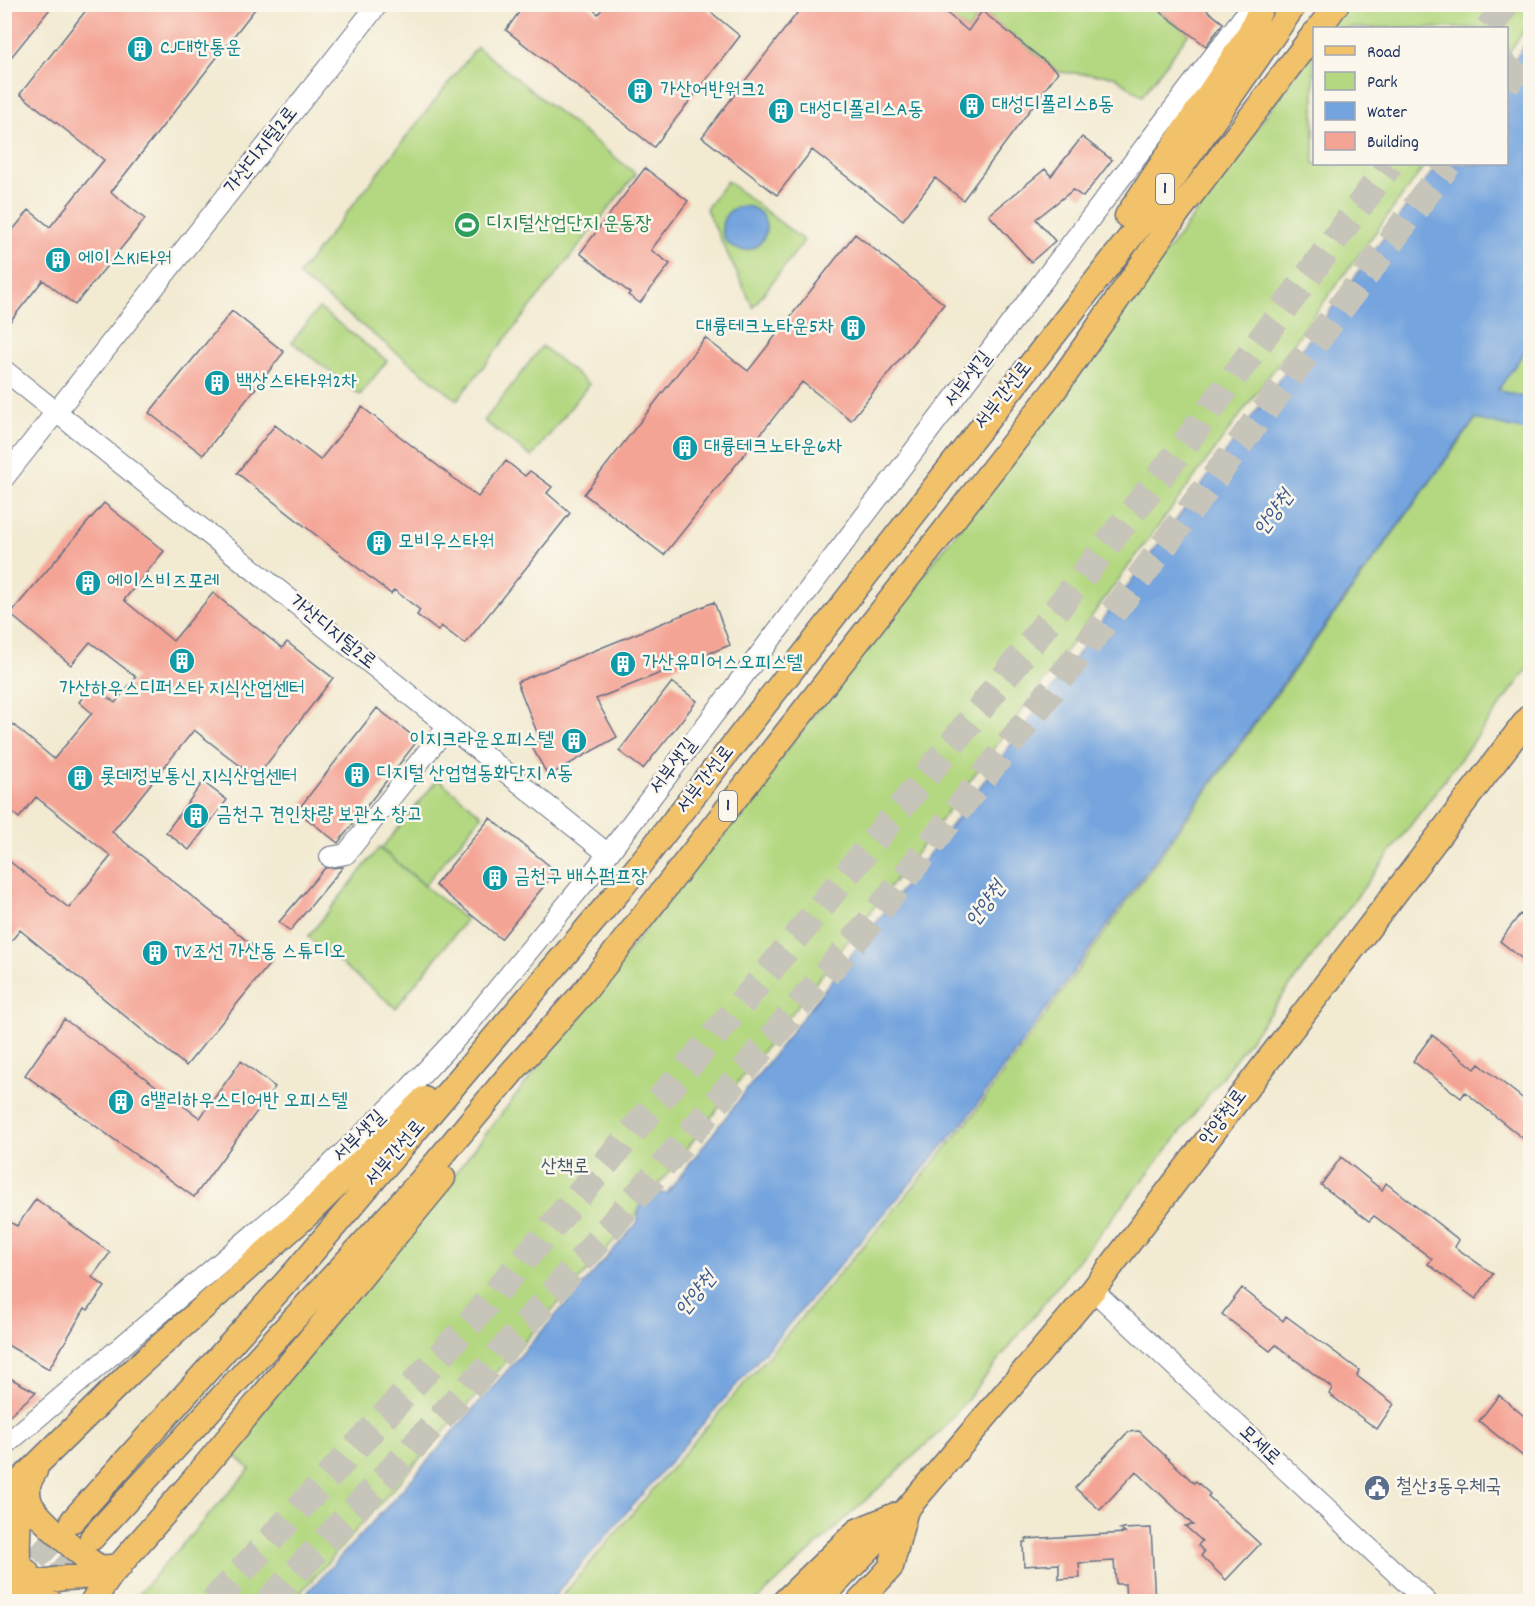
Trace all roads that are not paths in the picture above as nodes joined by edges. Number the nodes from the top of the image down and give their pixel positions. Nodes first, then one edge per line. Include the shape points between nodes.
1 (378, 4) edge
2 (1252, 4) edge
3 (1263, 4) edge
4 (1294, 4) edge
5 (1333, 6) edge
6 (1320, 27) edge
7 (1313, 35) edge
8 (1026, 368) junction
9 (4, 370) edge
10 (56, 411) junction
11 (4, 478) edge
12 (1530, 716) edge
13 (448, 726) junction
14 (608, 854) junction
15 (330, 857) dead end
16 (558, 966) junction
17 (584, 992) junction
18 (1092, 1290) junction
19 (4, 1446) edge
20 (45, 1457) junction
21 (28, 1485) junction
22 (4, 1491) edge
23 (905, 1511) junction
24 (73, 1520) tunnel mouth
25 (92, 1538) tunnel mouth
26 (4, 1543) edge
27 (115, 1571) junction
28 (16, 1587) edge
29 (50, 1602) edge
30 (92, 1602) edge
31 (784, 1602) edge
32 (818, 1602) edge
33 (859, 1602) edge
34 (1427, 1602) edge

1 - 10 street, 가산디지털2로
2 - 14 street, 서부샛길
3 - 8 main road via 1248,36
4 - 8 main road, 서부간선로 / 1 via 1146,217
5 - 6 main road
7 - 17 main road, 서부간선로 / 1 via 1179,212 1053,392
8 - 16 main road, 서부간선로 / 1
9 - 10 street
10 - 11 street, 가산디지털2로
10 - 13 street, 가산디지털2로
12 - 18 main road, 안양천로
13 - 14 street, 가산디지털2로
13 - 15 street via 346,854
14 - 19 street, 서부샛길 via 463,1031 342,1156
16 - 20 main road via 307,1215 131,1372
16 - 24 main road, 서부간선로 / 1 via 297,1270
17 - 25 main road, 서부간선로 / 1 via 412,1190
17 - 27 main road via 450,1169
18 - 23 main road, 안양천로
18 - 34 street, 모세로
20 - 21 main road
20 - 22 main road via 15,1486
21 - 27 main road via 28,1499 34,1510 54,1531 93,1563
21 - 28 main road via 22,1501
23 - 31 main road via 857,1531
23 - 32 main road, 안양천로
23 - 33 main road via 891,1567
26 - 28 main road
27 - 28 main road
27 - 30 main road
28 - 29 main road

